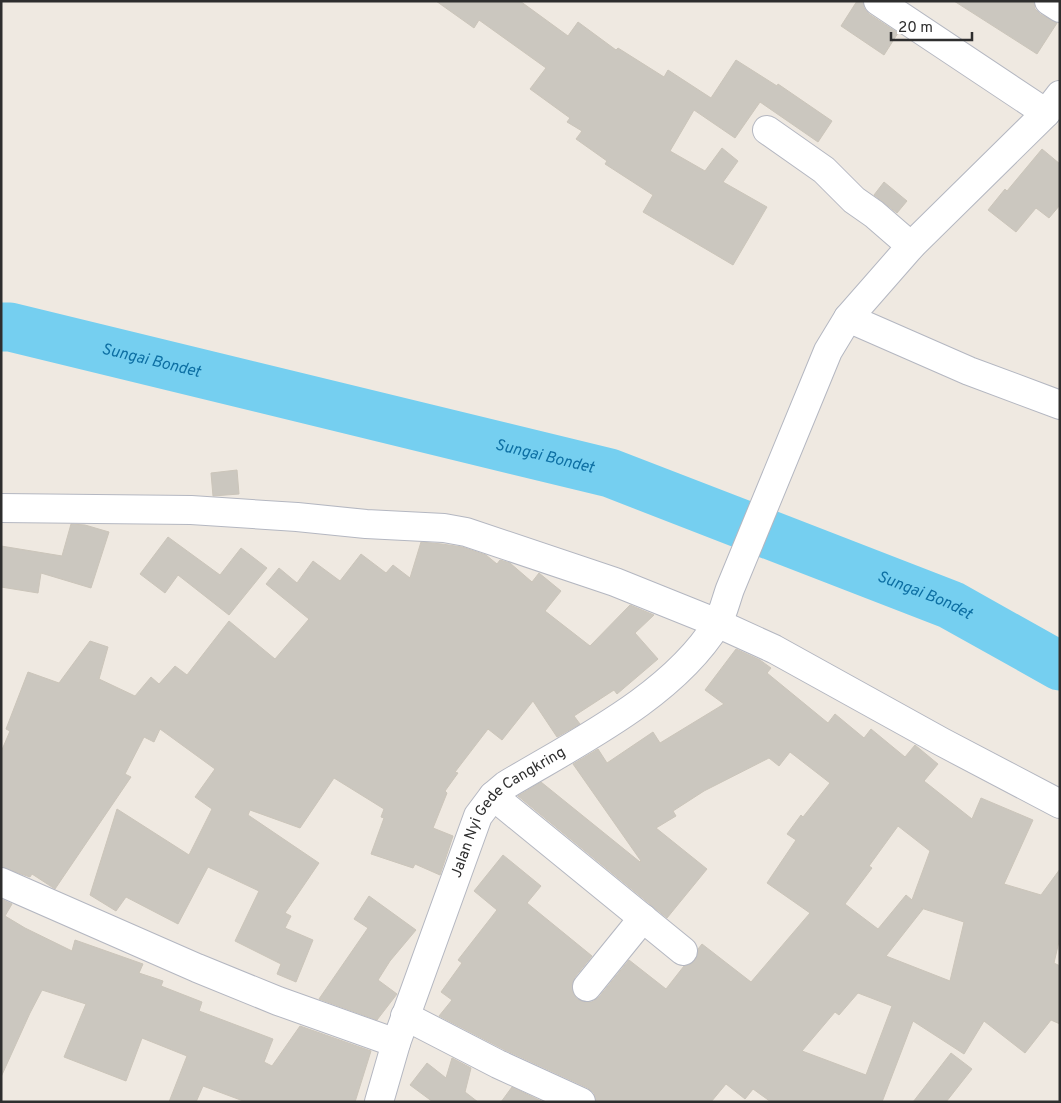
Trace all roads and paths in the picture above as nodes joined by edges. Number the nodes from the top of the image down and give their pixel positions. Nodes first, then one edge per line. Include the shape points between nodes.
1 (878, 1) edge
2 (1049, 1) edge
3 (1060, 8) edge
4 (1053, 104) edge
5 (767, 130) dead end
6 (911, 246) junction
7 (848, 318) junction
8 (1060, 405) edge
9 (1, 508) edge
10 (717, 623) junction
11 (493, 796) junction
12 (1060, 804) edge
13 (1, 882) edge
14 (642, 918) junction
15 (684, 951) dead end
16 (587, 987) dead end
17 (405, 1016) junction
18 (396, 1043) junction
19 (379, 1102) edge
20 (580, 1102) edge

1 - 4 street
2 - 3 street
4 - 6 street, Jalan Nyi Gede Cangkring
5 - 6 street via 824,170 854,200
6 - 7 street, Jalan Nyi Gede Cangkring
7 - 8 street via 969,371
7 - 10 street, Jalan Nyi Gede Cangkring via 828,351
9 - 10 street via 191,510 444,528 482,536 607,579
10 - 11 street, Jalan Nyi Gede Cangkring via 696,652 655,690 612,722
10 - 12 street via 774,649
11 - 14 street
11 - 17 street, Jalan Nyi Gede Cangkring via 478,816
13 - 18 street via 197,968
14 - 15 street
14 - 16 street
17 - 18 street, Jalan Nyi Gede Cangkring
17 - 20 street
18 - 19 street, Jalan Nyi Gede Cangkring

